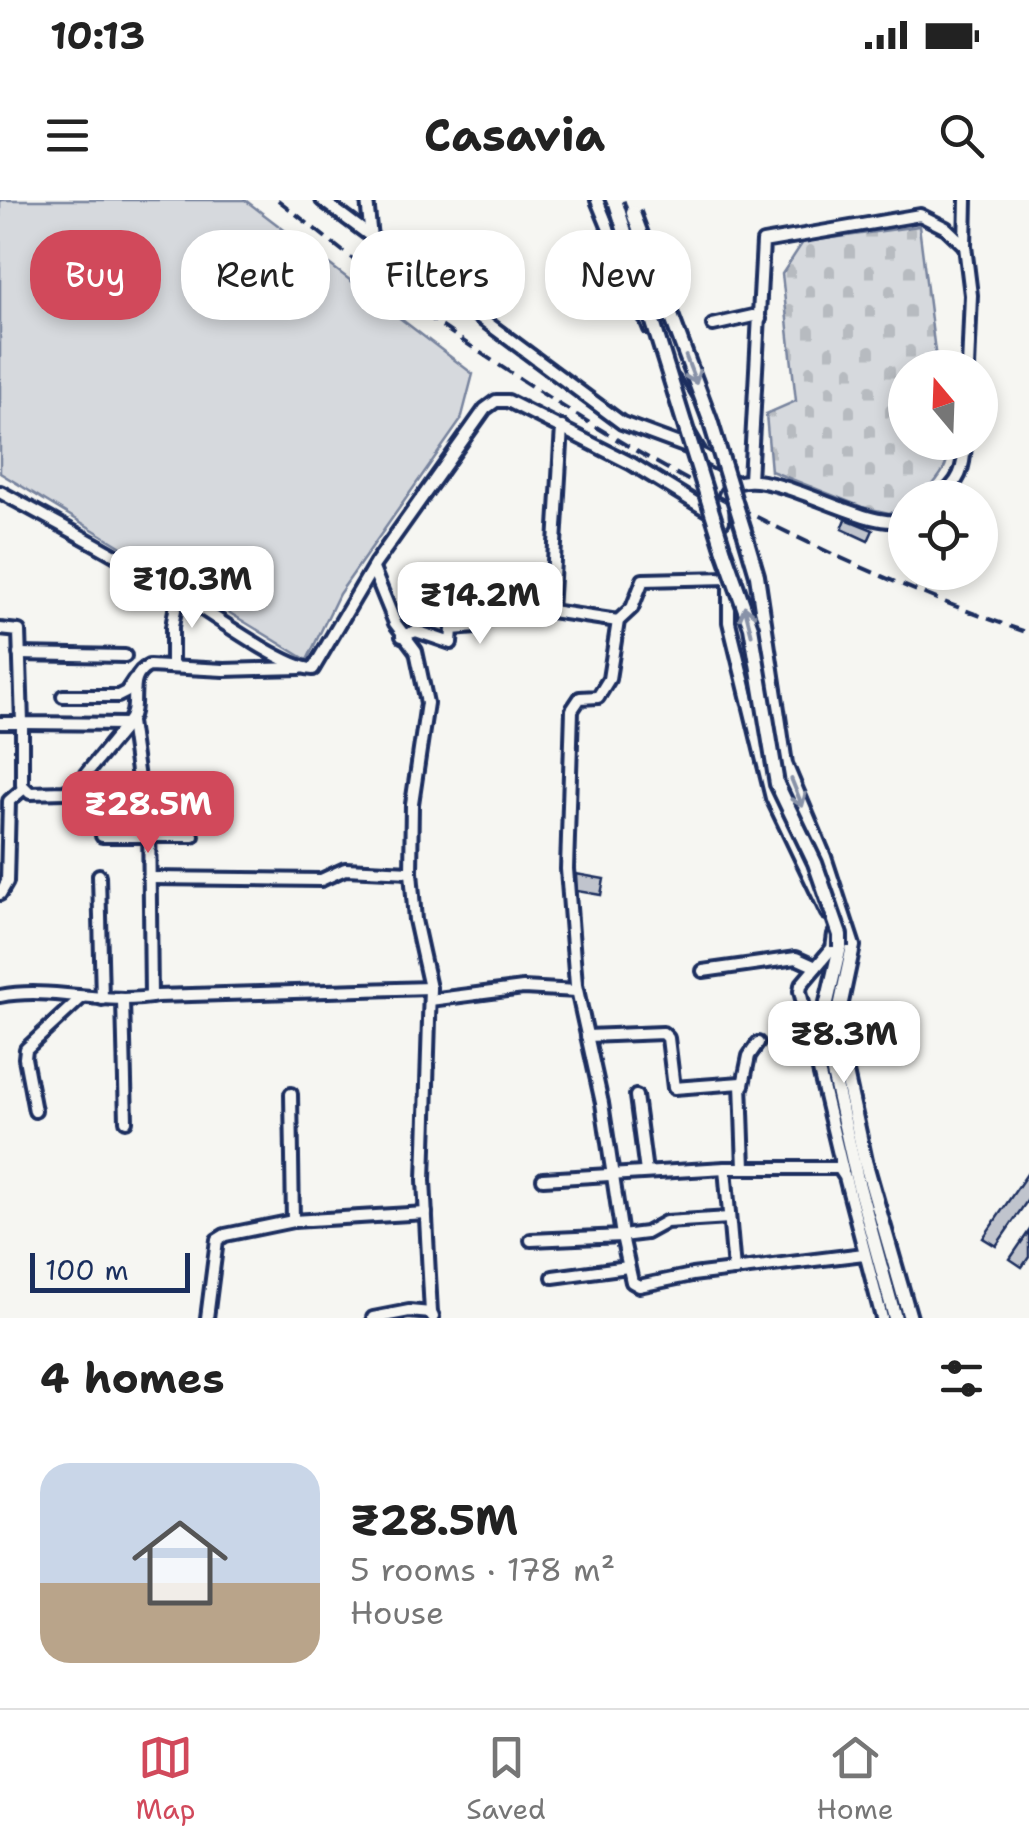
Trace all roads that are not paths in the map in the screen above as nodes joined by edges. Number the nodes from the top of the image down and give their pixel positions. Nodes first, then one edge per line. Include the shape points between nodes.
1 (322, 200) edge
2 (368, 200) edge
3 (598, 200) edge
4 (966, 200) edge
5 (623, 204) edge
6 (361, 230) edge
7 (370, 230) edge
8 (965, 246) junction
9 (760, 319) junction
10 (482, 320) edge
11 (713, 325) dead end
12 (969, 350) edge
13 (562, 428) junction
14 (726, 468) junction
15 (750, 480) junction
16 (736, 484) junction
17 (0, 492) edge
18 (724, 520) dead end
19 (888, 523) edge
20 (373, 569) junction
21 (728, 578) junction
22 (178, 592) junction
23 (551, 607) junction
24 (618, 621) junction
25 (0, 629) edge
26 (402, 636) junction
27 (20, 654) junction
28 (125, 656) dead end
29 (172, 666) junction
30 (301, 668) junction
31 (135, 679) junction
32 (63, 696) dead end
33 (0, 722) edge
34 (22, 723) junction
35 (128, 723) junction
36 (23, 789) junction
37 (102, 836) dead end
38 (148, 836) junction
39 (193, 836) dead end
40 (412, 872) junction
41 (99, 874) dead end
42 (149, 878) junction
43 (0, 894) edge
44 (846, 947) junction
45 (816, 967) junction
46 (702, 971) dead end
47 (577, 991) junction
48 (430, 994) junction
49 (0, 996) edge
50 (834, 996) junction
51 (151, 997) junction
52 (82, 998) junction
53 (102, 999) junction
54 (122, 1000) junction
55 (587, 1036) junction
56 (758, 1042) dead end
57 (743, 1085) junction
58 (291, 1094) dead end
59 (636, 1096) dead end
60 (36, 1111) dead end
61 (126, 1121) dead end
62 (725, 1168) junction
63 (744, 1168) junction
64 (843, 1171) junction
65 (646, 1172) junction
66 (612, 1175) junction
67 (543, 1179) dead end
68 (426, 1213) junction
69 (729, 1218) junction
70 (294, 1220) junction
71 (622, 1236) junction
72 (531, 1240) dead end
73 (864, 1254) junction
74 (628, 1267) junction
75 (734, 1270) junction
76 (553, 1276) dead end
77 (432, 1316) edge
78 (206, 1318) edge
79 (374, 1318) edge
80 (882, 1318) edge
81 (895, 1318) edge
82 (910, 1318) edge

1 - 6 street
2 - 7 street
3 - 14 street via 658,350
4 - 8 street
44 -> 5 street, bridge via 778,784 746,607
5 -> 44 street, bridge via 710,420 757,574 786,764 824,857
8 - 9 street via 920,215 763,242
8 - 12 street
9 - 11 street
9 - 15 street
10 - 14 street via 622,423
13 - 20 street via 508,401 490,404
13 - 21 street via 717,516
13 - 23 street
14 - 16 street
15 - 16 street
15 - 19 street
16 - 18 street via 721,504
17 - 22 street
20 - 26 street
20 - 30 street via 313,669
21 - 24 street via 643,580 632,608
21 - 45 street via 728,622 772,798 833,928 832,948
22 - 29 street
22 - 30 street
23 - 24 street
23 - 26 street via 478,612 476,628 452,629 452,643 416,631
24 - 47 street via 609,680 598,698 580,698 572,710 567,868
25 - 27 street via 19,630
26 - 40 street via 416,651 427,703 412,804
27 - 28 street
27 - 34 street
29 - 30 street
29 - 31 street via 149,666
31 - 32 street via 118,696
31 - 35 street
33 - 34 street
34 - 35 street
34 - 36 street
35 - 36 street via 70,791
35 - 38 street
36 - 43 street via 9,801 7,882
37 - 38 street
38 - 39 street
38 - 42 street
40 - 42 street via 345,869 321,880
40 - 48 street
41 - 53 street
42 - 51 street
44 - 50 street
45 - 46 street via 796,958
45 - 64 street via 800,991
47 - 48 street
47 - 55 street
48 - 51 street via 312,989
48 - 68 street
49 - 52 street
50 - 81 street via 822,1024
50 - 82 street via 866,1161
51 - 54 street
52 - 53 street
52 - 60 street via 26,1049
53 - 54 street
54 - 61 street
55 - 57 street via 663,1033 672,1086
55 - 66 street
56 - 57 street
57 - 63 street
58 - 70 street
59 - 65 street
62 - 63 street
62 - 65 street
62 - 69 street
63 - 64 street
64 - 73 street
65 - 66 street
66 - 67 street
66 - 71 street
68 - 70 street
68 - 77 street
69 - 71 street via 666,1222
69 - 75 street
70 - 78 street via 217,1240
71 - 72 street
71 - 74 street
73 - 75 street
73 - 80 street
74 - 75 street via 639,1286
74 - 76 street
77 - 79 street via 408,1311

